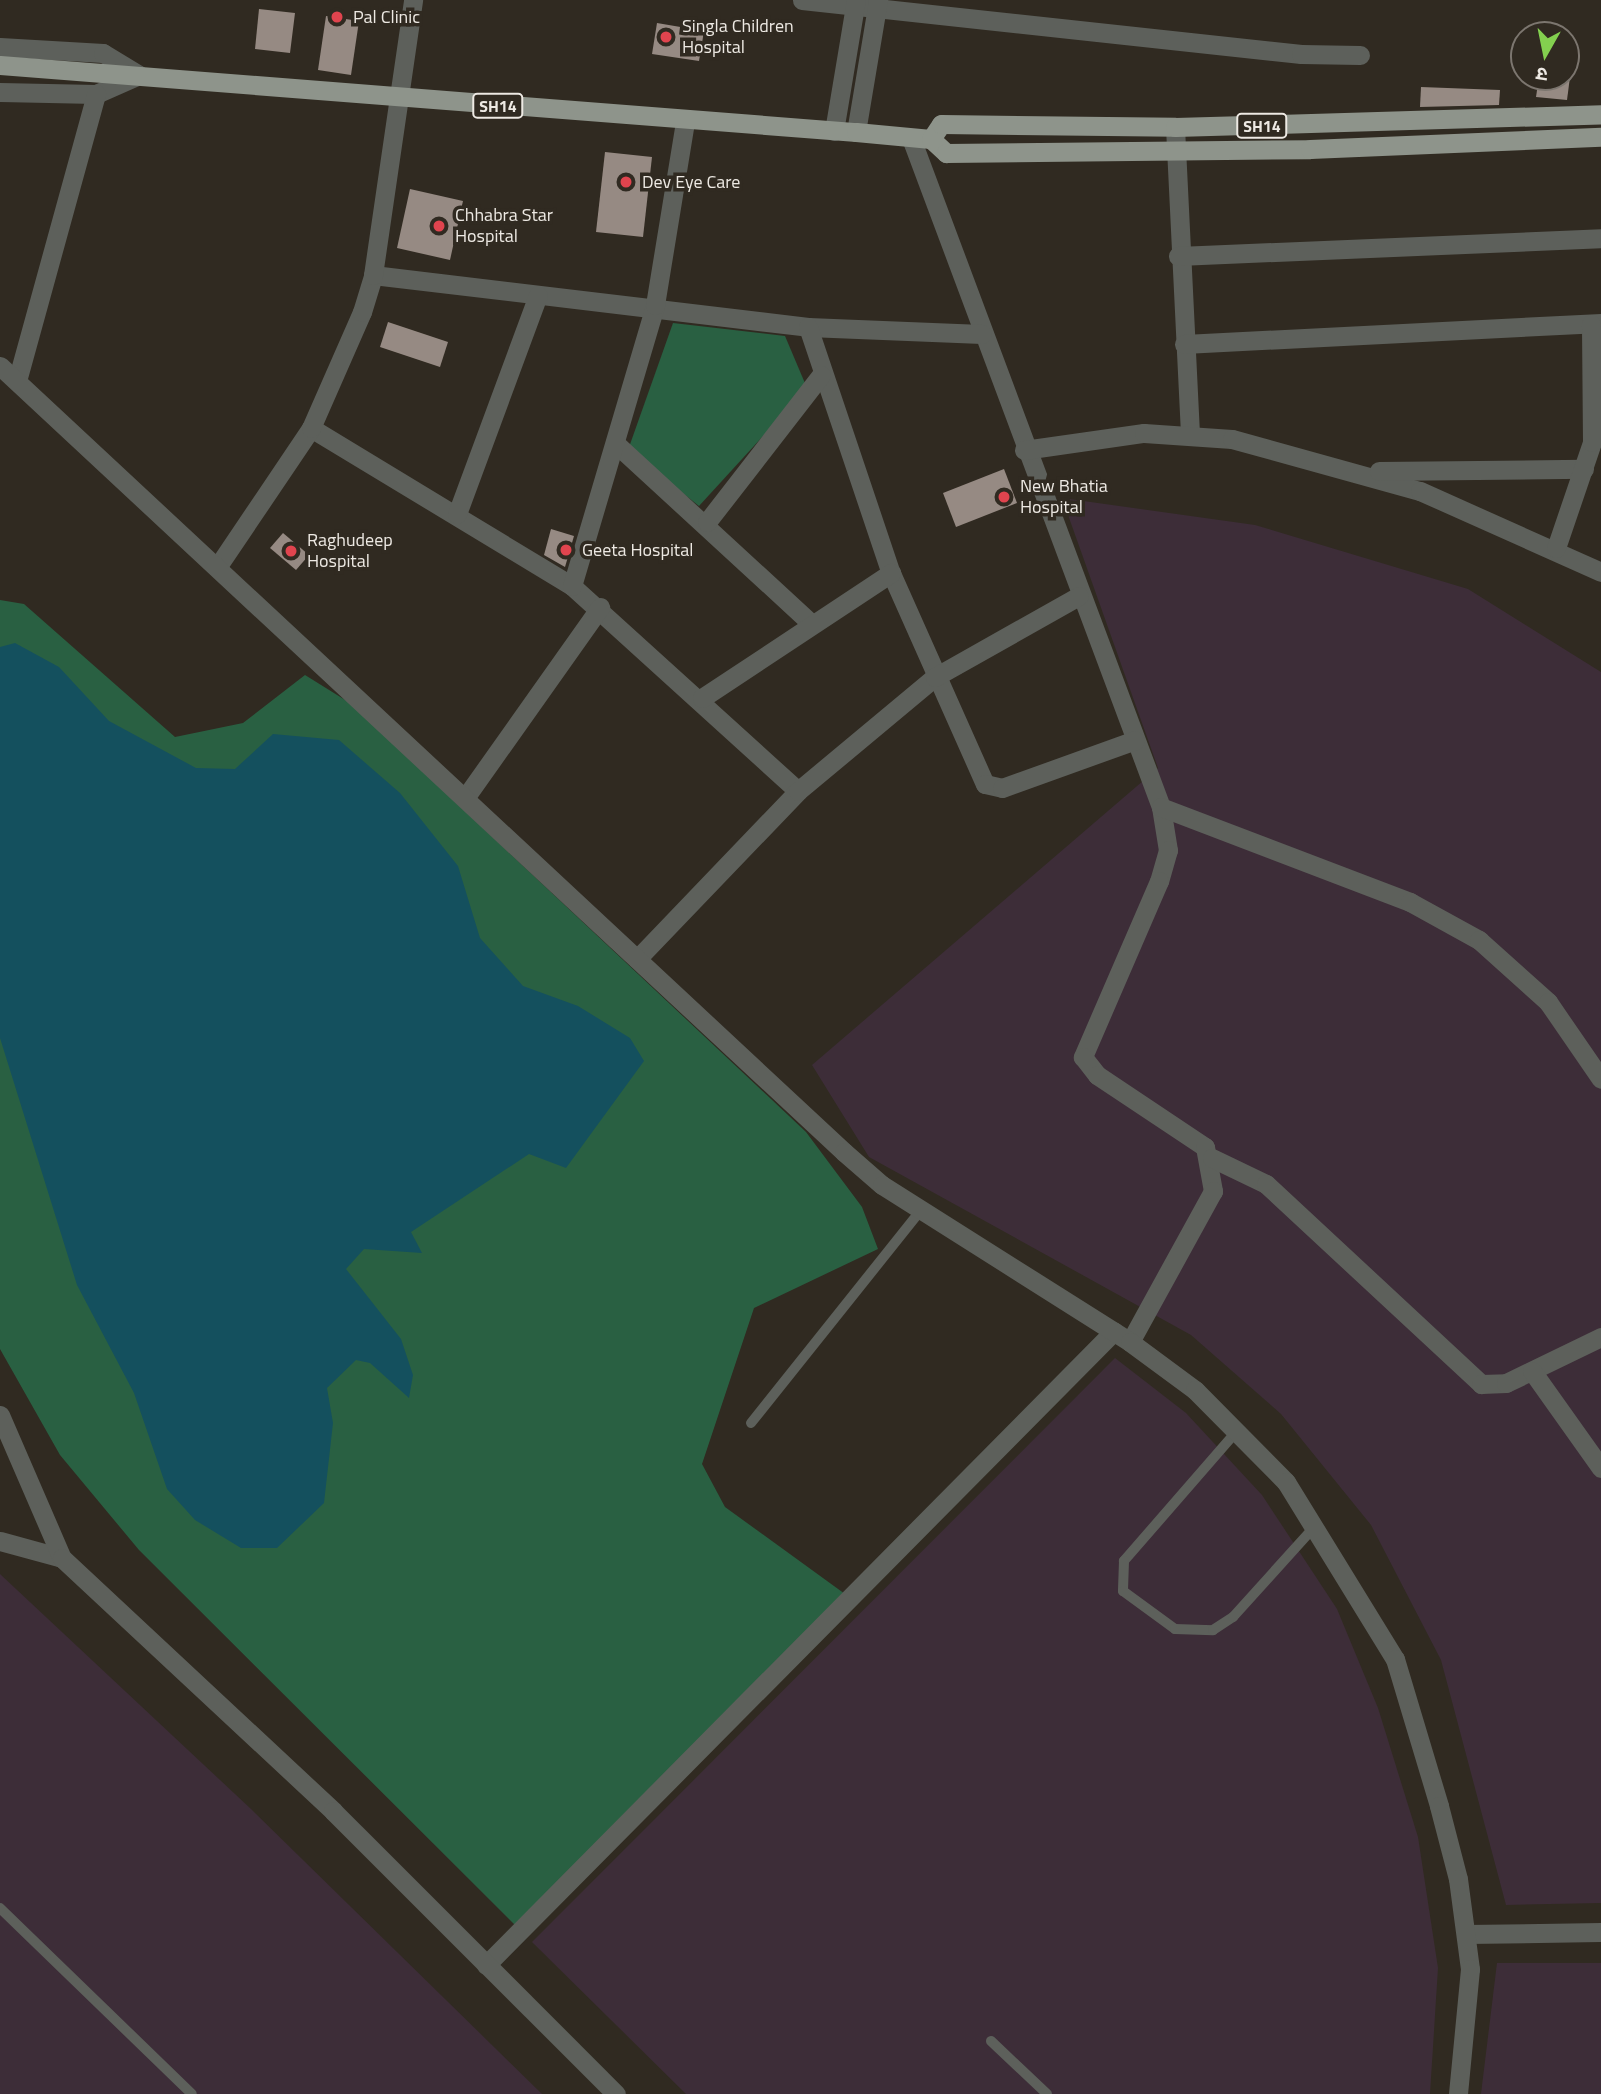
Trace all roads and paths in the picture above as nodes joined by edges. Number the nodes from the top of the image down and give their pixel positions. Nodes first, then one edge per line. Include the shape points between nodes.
1 (413, 0) edge
2 (802, 0) edge
3 (856, 3) edge
4 (877, 4) edge
5 (0, 47) edge
6 (1360, 55) dead end
7 (0, 65) edge
8 (139, 75) junction
9 (0, 92) edge
10 (96, 94) junction
11 (400, 99) junction
12 (1601, 114) edge
13 (1540, 117) junction
14 (685, 121) junction
15 (1175, 127) junction
16 (834, 131) junction
17 (856, 132) junction
18 (1601, 137) edge
19 (911, 138) junction
20 (931, 139) junction
21 (1542, 140) junction
22 (1175, 151) junction
23 (1601, 239) edge
24 (1178, 256) junction
25 (373, 275) junction
26 (538, 295) junction
27 (655, 305) junction
28 (1596, 323) edge
29 (808, 327) junction
30 (982, 334) junction
31 (1184, 344) junction
32 (0, 366) edge
33 (821, 375) junction
34 (17, 381) junction
35 (312, 428) junction
36 (1190, 436) junction
37 (615, 443) junction
38 (1024, 450) junction
39 (1584, 469) junction
40 (1361, 471) junction
41 (457, 514) junction
42 (707, 522) junction
43 (1556, 548) junction
44 (218, 566) junction
45 (1601, 572) edge
46 (891, 573) junction
47 (572, 586) junction
48 (1079, 596) junction
49 (600, 607) junction
50 (812, 624) junction
51 (934, 677) junction
52 (702, 698) junction
53 (1135, 740) junction
54 (798, 791) junction
55 (466, 798) junction
56 (1161, 807) junction
57 (637, 959) junction
58 (1601, 1079) edge
59 (1212, 1158) junction
60 (921, 1210) junction
61 (1122, 1336) junction
62 (1601, 1337) edge
63 (1532, 1371) junction
64 (0, 1415) edge
65 (751, 1423) dead end
66 (1236, 1432) junction
67 (1601, 1468) edge
68 (1316, 1525) junction
69 (0, 1541) edge
70 (62, 1558) junction
71 (0, 1908) edge
72 (1601, 1931) edge
73 (1466, 1934) junction
74 (486, 1965) junction
75 (991, 2041) dead end
76 (192, 2094) edge
77 (616, 2094) edge
78 (1047, 2094) edge
79 (1458, 2094) edge

1 - 11 street
2 - 3 street
3 - 4 street
3 - 16 street
4 - 6 street
4 - 17 street
5 - 8 street via 103,53
7 - 8 main road, SH14
8 - 10 street
8 - 11 main road, SH14
9 - 10 street
10 - 34 street
11 - 14 main road, SH14
11 - 25 street
12 - 13 main road, SH14
13 - 15 main road, SH14
13 - 21 main road
14 - 16 main road, SH14
14 - 27 street
15 - 20 main road, SH14 via 941,124
15 - 22 street
16 - 17 main road, SH14
17 - 19 main road, SH14
18 - 21 main road, SH14
19 - 20 main road, SH14
19 - 30 street
20 - 22 main road, SH14 via 946,153
21 - 22 main road, SH14
22 - 24 street
23 - 24 street
24 - 31 street
25 - 26 street
25 - 35 street
26 - 27 street
26 - 41 street
27 - 29 street
27 - 37 street
28 - 31 street
28 - 39 street via 1597,409
29 - 30 street
29 - 33 street
30 - 38 street
31 - 36 street
32 - 34 street
33 - 42 street
33 - 46 street
34 - 44 street
35 - 41 street
35 - 44 street
36 - 38 street via 1096,436
36 - 40 street via 1232,439
37 - 42 street
37 - 47 street
38 - 48 street
39 - 40 street
39 - 43 street
40 - 43 street
41 - 47 street
42 - 50 street
43 - 45 street
44 - 55 street
46 - 50 street
46 - 51 street
47 - 49 street
48 - 51 street
48 - 53 street
49 - 52 street
49 - 55 street
50 - 52 street
51 - 53 street via 979,774 993,787
51 - 54 street
52 - 54 street
53 - 56 street
54 - 57 street
55 - 57 street
56 - 58 street via 1410,902 1479,940 1548,1002
56 - 59 street via 1168,850 1159,881 1083,1057 1097,1075 1197,1139
57 - 60 street via 844,1152
59 - 61 street via 1208,1208
59 - 63 street via 1266,1184 1474,1381 1498,1385
60 - 61 street
60 - 65 lane
61 - 66 street via 1195,1390
61 - 74 street
62 - 63 street
63 - 67 street
64 - 70 street
66 - 68 street via 1286,1482
66 - 68 lane via 1124,1561 1123,1591 1175,1629 1213,1630 1233,1617
68 - 73 street via 1395,1659 1458,1879
69 - 70 street
70 - 74 street
71 - 76 lane
72 - 73 street
73 - 79 street via 1470,1969
74 - 77 street
75 - 78 lane

